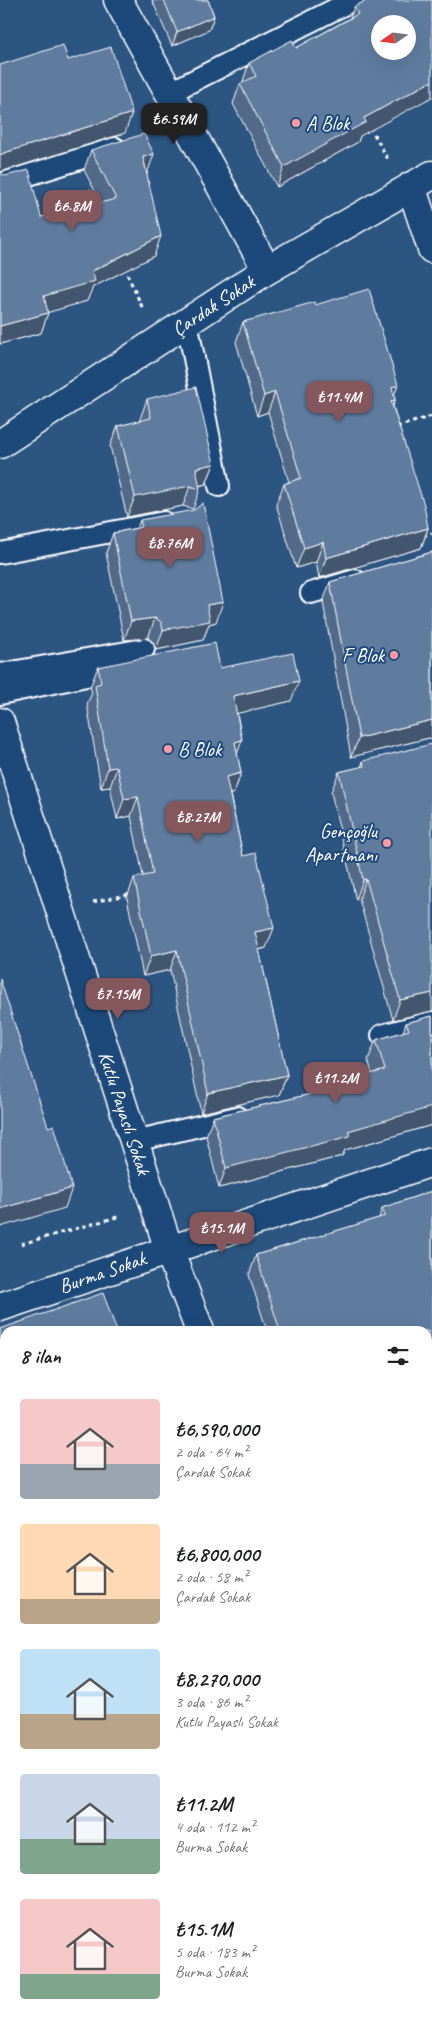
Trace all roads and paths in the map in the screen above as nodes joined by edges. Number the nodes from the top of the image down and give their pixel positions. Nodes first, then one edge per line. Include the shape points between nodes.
1 (118, 0) edge
2 (353, 0) edge
3 (169, 93) junction
4 (368, 123) edge
5 (132, 143) edge
6 (0, 184) edge
7 (416, 184) edge
8 (88, 188) dead end
9 (100, 213) edge
10 (432, 249) edge
11 (122, 264) edge
12 (267, 270) junction
13 (187, 322) junction
14 (158, 341) junction
15 (432, 416) edge
16 (390, 429) edge
17 (0, 444) edge
18 (219, 486) dead end
19 (185, 518) edge
20 (0, 553) edge
21 (376, 573) edge
22 (311, 593) dead end
23 (0, 674) edge
24 (0, 694) edge
25 (0, 722) edge
26 (135, 893) edge
27 (60, 910) junction
28 (432, 1022) edge
29 (382, 1035) dead end
30 (256, 1112) edge
31 (134, 1141) junction
32 (432, 1162) edge
33 (156, 1206) junction
34 (21, 1244) dead end
35 (169, 1250) junction
36 (0, 1308) edge
37 (198, 1326) edge

1 - 3 street
2 - 3 lane
3 - 12 street
4 - 7 path
5 - 6 lane
7 - 10 street
7 - 12 street, Çardak Sokak
8 - 9 path
11 - 14 path
12 - 13 street, Çardak Sokak
13 - 14 street, Çardak Sokak
13 - 18 lane
14 - 17 street, Çardak Sokak
15 - 16 path
19 - 20 lane
21 - 22 lane
23 - 24 lane via 149,655
25 - 27 street, Kutlu Payaslı Sokak
26 - 27 path
27 - 31 street, Kutlu Payaslı Sokak
28 - 29 lane
30 - 31 lane
31 - 33 street, Kutlu Payaslı Sokak
32 - 35 street, Burma Sokak
33 - 34 path
33 - 35 street, Kutlu Payaslı Sokak
35 - 36 street, Burma Sokak
35 - 37 street, Kutlu Payaslı Sokak

